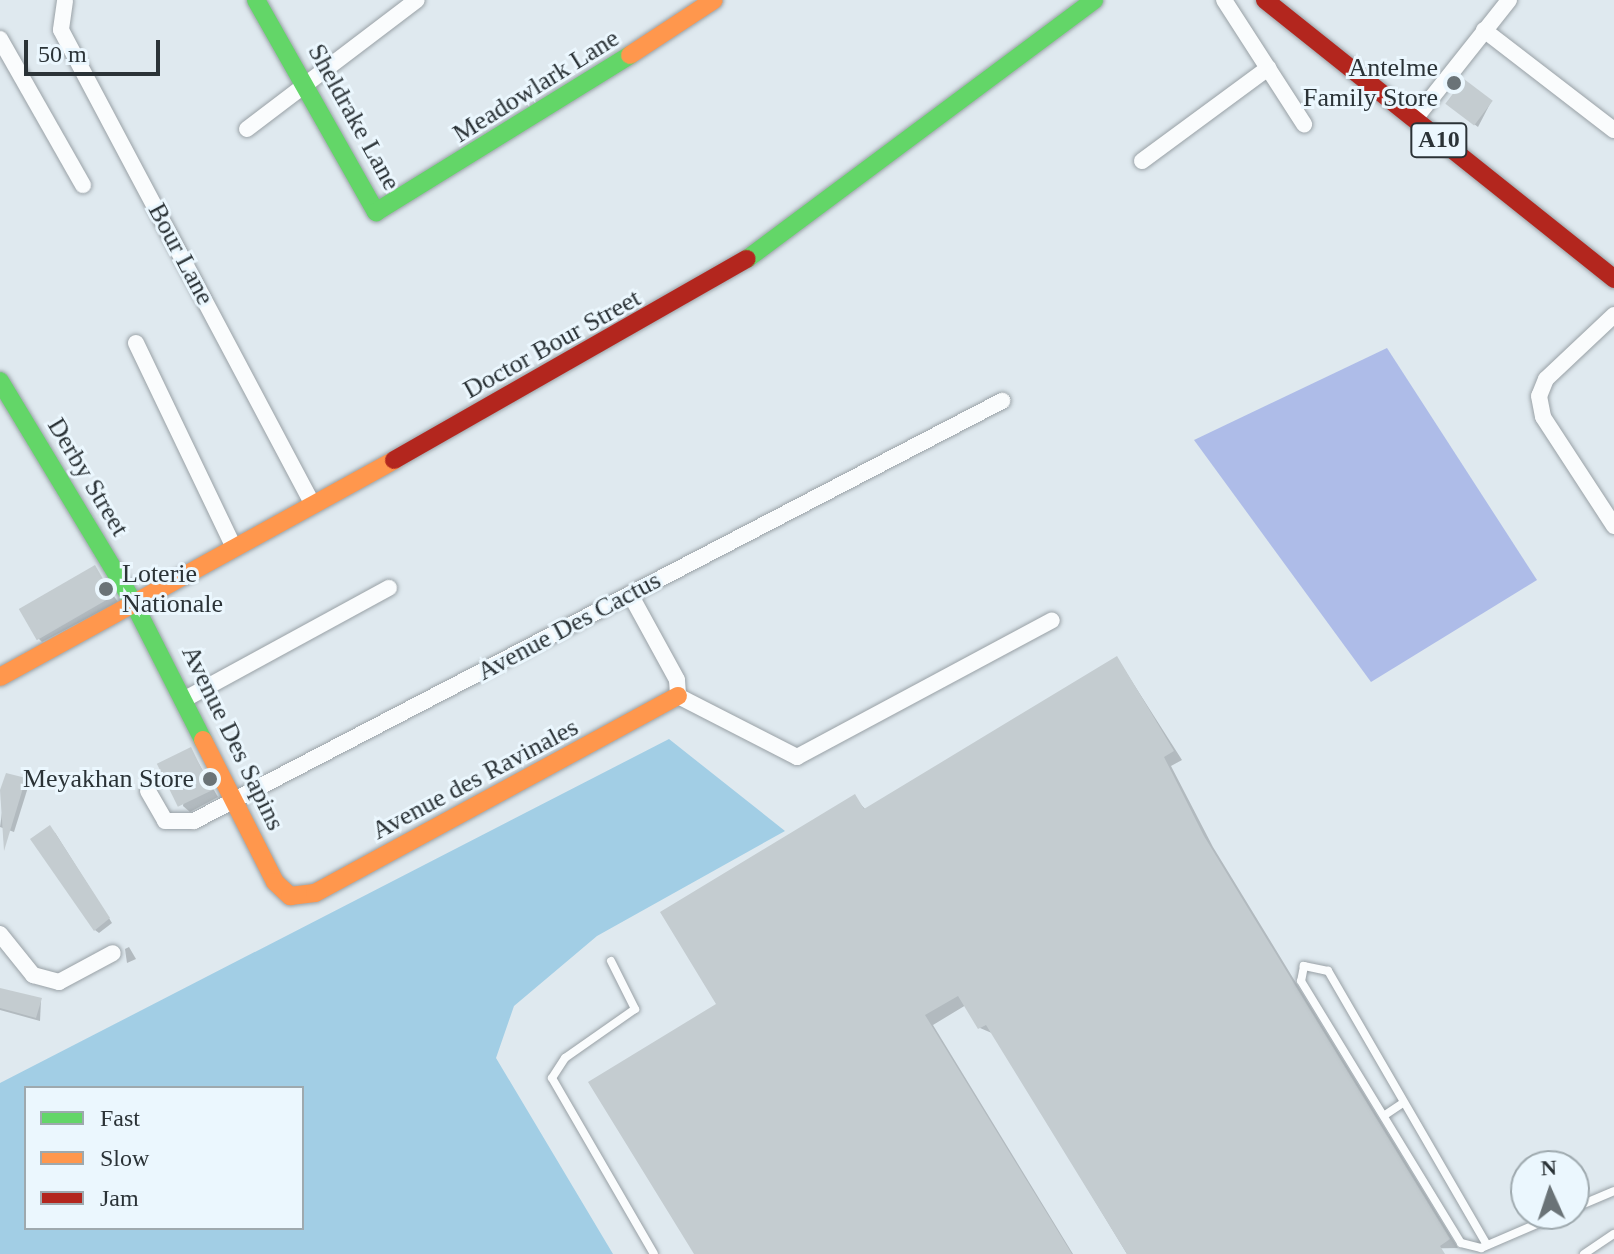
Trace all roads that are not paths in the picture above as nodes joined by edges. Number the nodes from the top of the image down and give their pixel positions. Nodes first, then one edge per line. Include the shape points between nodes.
1 (256, 0) edge
2 (417, 0) edge
3 (714, 0) edge
4 (1094, 0) edge
5 (1224, 0) edge
6 (1265, 0) edge
7 (1509, 0) edge
8 (65, 1) edge
9 (1484, 30) junction
10 (0, 39) edge
11 (1268, 68) junction
12 (307, 82) junction
13 (1414, 120) junction
14 (1304, 124) dead end
15 (247, 129) dead end
16 (1614, 130) edge
17 (1142, 161) dead end
18 (83, 185) dead end
19 (384, 213) joint
20 (1614, 279) edge
21 (1614, 315) edge
22 (136, 343) dead end
23 (3, 394) edge
24 (1002, 401) dead end
25 (313, 505) junction
26 (1614, 526) edge
27 (234, 548) junction
28 (389, 588) dead end
29 (630, 594) junction
30 (132, 600) junction
31 (1052, 620) dead end
32 (0, 677) edge
33 (678, 696) junction
34 (187, 698) junction
35 (148, 791) dead end
36 (235, 800) junction
37 (290, 896) joint
38 (0, 934) edge
39 (113, 953) dead end
40 (611, 961) dead end
41 (1403, 1103) junction
42 (1385, 1115) junction
43 (1614, 1191) edge
44 (1590, 1201) edge
45 (1522, 1230) edge
46 (1614, 1234) edge
47 (1487, 1245) junction
48 (654, 1254) edge
49 (1584, 1254) edge

1 - 12 street, Sheldrake Lane
2 - 12 street
3 - 19 street, Meadowlark Lane
4 - 25 street, Doctor Bour Street via 719,280
5 - 11 street
6 - 13 street, A10
7 - 9 street
8 - 25 street, Bour Lane via 61,30
9 - 13 street
9 - 16 street
10 - 18 street
11 - 14 street
11 - 17 street
12 - 15 street
12 - 19 street, Sheldrake Lane via 376,212
13 - 20 street, A10
21 - 26 street via 1546,379 1539,396 1543,417
22 - 27 street
23 - 30 street, Derby Street
24 - 29 street, Avenue Des Cactus
25 - 27 street, Doctor Bour Street
27 - 30 street, Doctor Bour Street
28 - 34 street
29 - 33 street via 677,680
29 - 36 street, Avenue Des Cactus
30 - 32 street, Doctor Bour Street
30 - 34 street, Avenue Des Sapins
31 - 33 street via 797,757
33 - 37 street, Avenue des Ravinales via 315,893
34 - 36 street, Avenue Des Sapins
35 - 36 street, Avenue Des Cactus via 172,825
36 - 37 street, Avenue Des Sapins via 275,882
38 - 39 street via 33,975 59,982
40 - 48 lane via 635,1009 565,1058 552,1078
41 - 42 lane
41 - 42 lane via 1328,971 1304,966 1301,981
41 - 47 lane
42 - 47 lane via 1461,1243
43 - 44 lane
45 - 47 lane
46 - 49 lane

